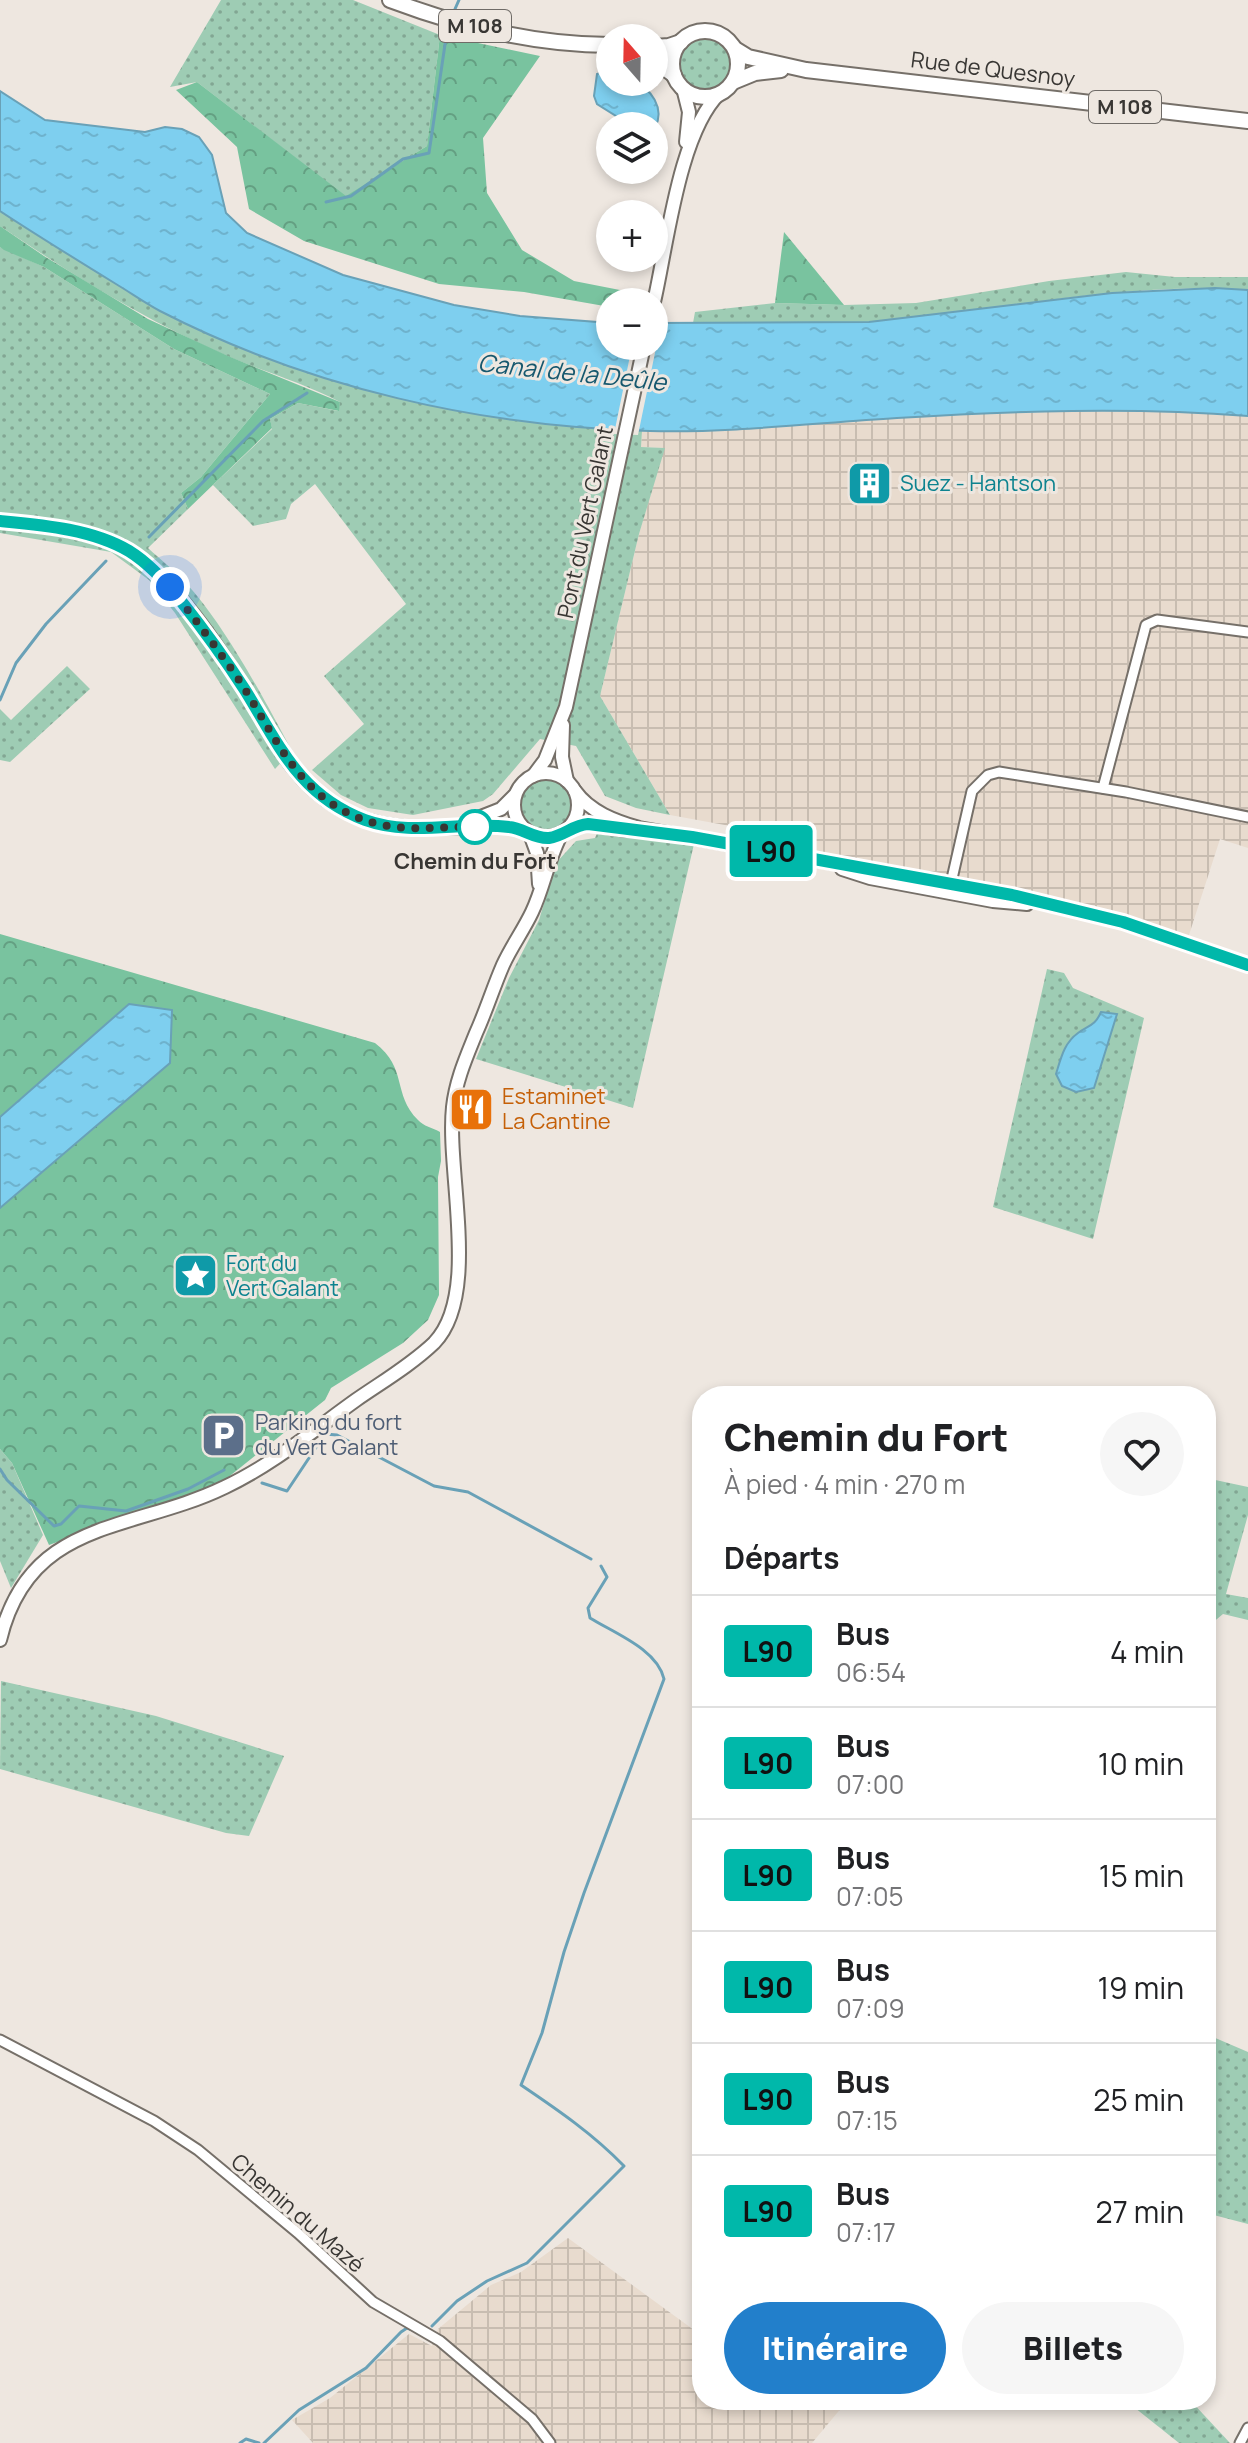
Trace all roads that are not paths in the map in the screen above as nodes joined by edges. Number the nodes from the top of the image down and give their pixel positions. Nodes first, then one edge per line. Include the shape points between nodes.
1 (390, 0) edge
2 (681, 42) junction
3 (596, 45) edge
4 (668, 46) edge
5 (735, 49) junction
6 (806, 70) junction
7 (668, 71) edge
8 (674, 75) junction
9 (733, 82) junction
10 (683, 88) junction
11 (720, 93) junction
12 (1248, 121) edge
13 (684, 162) junction
14 (658, 288) edge
15 (641, 360) edge
16 (0, 521) edge
17 (1248, 632) edge
18 (566, 707) junction
19 (533, 776) junction
20 (571, 786) junction
21 (1103, 788) junction
22 (516, 793) junction
23 (1248, 817) edge
24 (451, 826) junction
25 (565, 831) junction
26 (527, 832) junction
27 (669, 834) junction
28 (811, 858) junction
29 (951, 883) junction
30 (537, 899) junction
31 (1058, 907) junction
32 (1248, 965) edge
33 (0, 1640) edge
34 (0, 2040) edge
35 (1248, 2428) edge
36 (550, 2443) edge
37 (1240, 2443) edge

1 - 3 main road, M 108 via 470,25
2 - 4 main road
2 - 5 main road via 697,32 710,32
2 - 8 main road via 673,59
5 - 6 main road, M 108
5 - 9 main road via 738,66
6 - 9 main road, M 108 via 765,71
6 - 12 main road, Rue de Quesnoy / M 108
7 - 8 main road
8 - 10 main road
9 - 11 main road
10 - 11 main road via 703,97
10 - 13 main road via 689,112
11 - 13 main road via 703,115
13 - 14 main road
15 - 18 main road, Pont du Vert Galant
16 - 24 main road via 99,538 143,561 215,645 288,762 325,799 379,825
17 - 21 street via 1157,620 1146,625
18 - 19 main road
18 - 20 main road via 562,757
19 - 20 main road via 550,773
19 - 22 main road
20 - 25 main road via 578,809
20 - 27 main road via 591,807 616,820
21 - 23 street
21 - 29 street via 999,772 988,775 972,791
22 - 24 main road via 495,812
22 - 26 main road via 514,810
24 - 26 main road via 505,826
25 - 26 main road via 544,838
25 - 27 main road via 588,824
25 - 30 main road
26 - 30 main road via 538,859
27 - 28 main road
28 - 29 main road
28 - 31 main road via 870,878
29 - 31 main road
30 - 33 main road via 502,967 457,1079 451,1133 458,1278 450,1320 439,1337 236,1482 57,1549 18,1590
31 - 32 main road via 1132,925
34 - 36 street, Chemin du Mazé via 198,2150 373,2302 440,2341 526,2414
35 - 37 street

